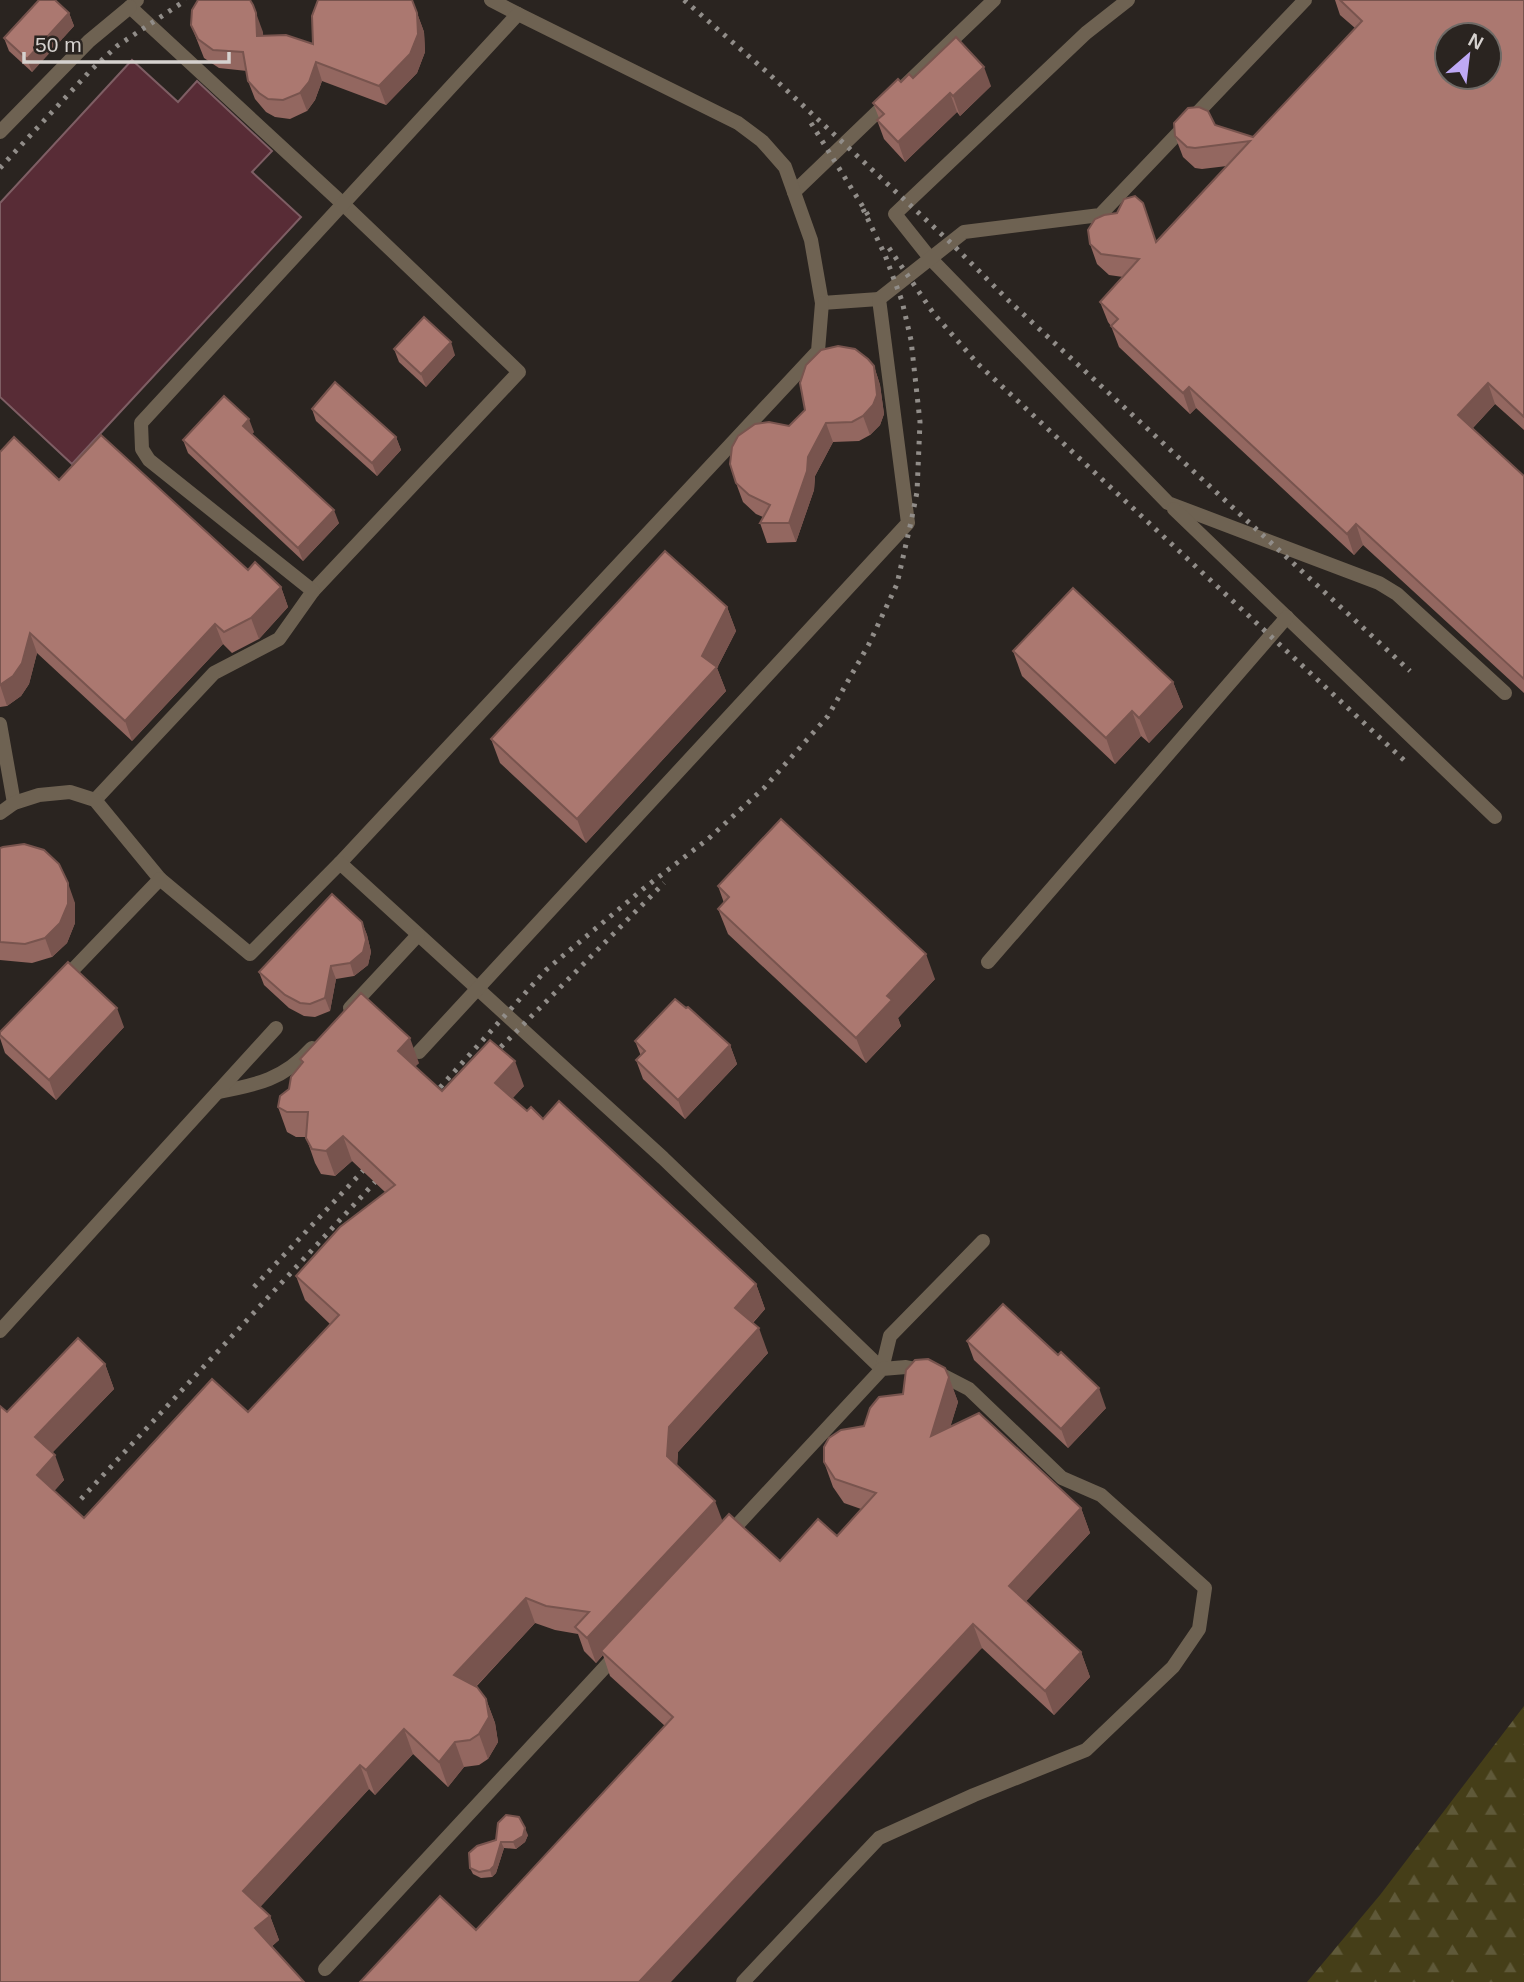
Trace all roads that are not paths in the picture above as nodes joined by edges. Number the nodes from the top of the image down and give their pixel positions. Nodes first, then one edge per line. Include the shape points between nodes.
1 (491, 0) edge
2 (994, 0) edge
3 (1128, 0) edge
4 (1305, 0) edge
5 (134, 3) edge
6 (519, 14) junction
7 (0, 132) edge
8 (794, 192) junction
9 (343, 204) junction
10 (930, 258) junction
11 (879, 299) junction
12 (822, 303) junction
13 (1168, 503) junction
14 (313, 591) junction
15 (1287, 618) junction
16 (1505, 693) dead end
17 (0, 723) edge
18 (95, 800) junction
19 (14, 803) junction
20 (0, 813) edge
21 (1495, 817) dead end
22 (340, 863) junction
23 (160, 879) junction
24 (418, 935) junction
25 (988, 962) dead end
26 (477, 989) junction
27 (47, 996) edge
28 (344, 1014) edge
29 (276, 1028) dead end
30 (325, 1034) edge
31 (419, 1052) dead end
32 (218, 1092) junction
33 (983, 1241) dead end
34 (0, 1331) edge
35 (882, 1369) junction
36 (712, 1552) edge
37 (627, 1644) edge
38 (325, 1969) dead end
39 (743, 1982) edge

1 - 6 lane
2 - 8 lane
3 - 10 lane via 1086,33 895,214
4 - 10 lane via 1100,215 964,232
5 - 7 lane via 89,41
5 - 9 lane
6 - 8 lane via 738,123 785,167
6 - 9 lane
8 - 12 lane via 811,240
9 - 14 lane via 519,372
9 - 14 lane via 153,407 141,423 140,434 149,460
10 - 11 lane
10 - 13 lane
11 - 12 lane
11 - 26 lane via 908,523
12 - 22 lane via 818,351
13 - 15 lane
13 - 16 lane via 1397,593
14 - 18 lane via 279,639 214,673
15 - 21 lane
15 - 25 lane
17 - 19 lane
18 - 19 lane via 70,792
18 - 23 lane
19 - 20 lane
22 - 23 lane via 250,954
22 - 24 lane
23 - 27 lane
24 - 26 lane
24 - 28 lane
26 - 31 lane
26 - 35 lane via 663,1158
29 - 32 lane
30 - 32 lane via 297,1064 278,1076
32 - 34 lane
33 - 35 lane via 890,1336
35 - 36 lane
35 - 39 lane via 906,1367 940,1374 969,1389 1062,1478 1101,1495 1205,1588 1199,1629 1173,1667 1086,1751 879,1838
37 - 38 lane

